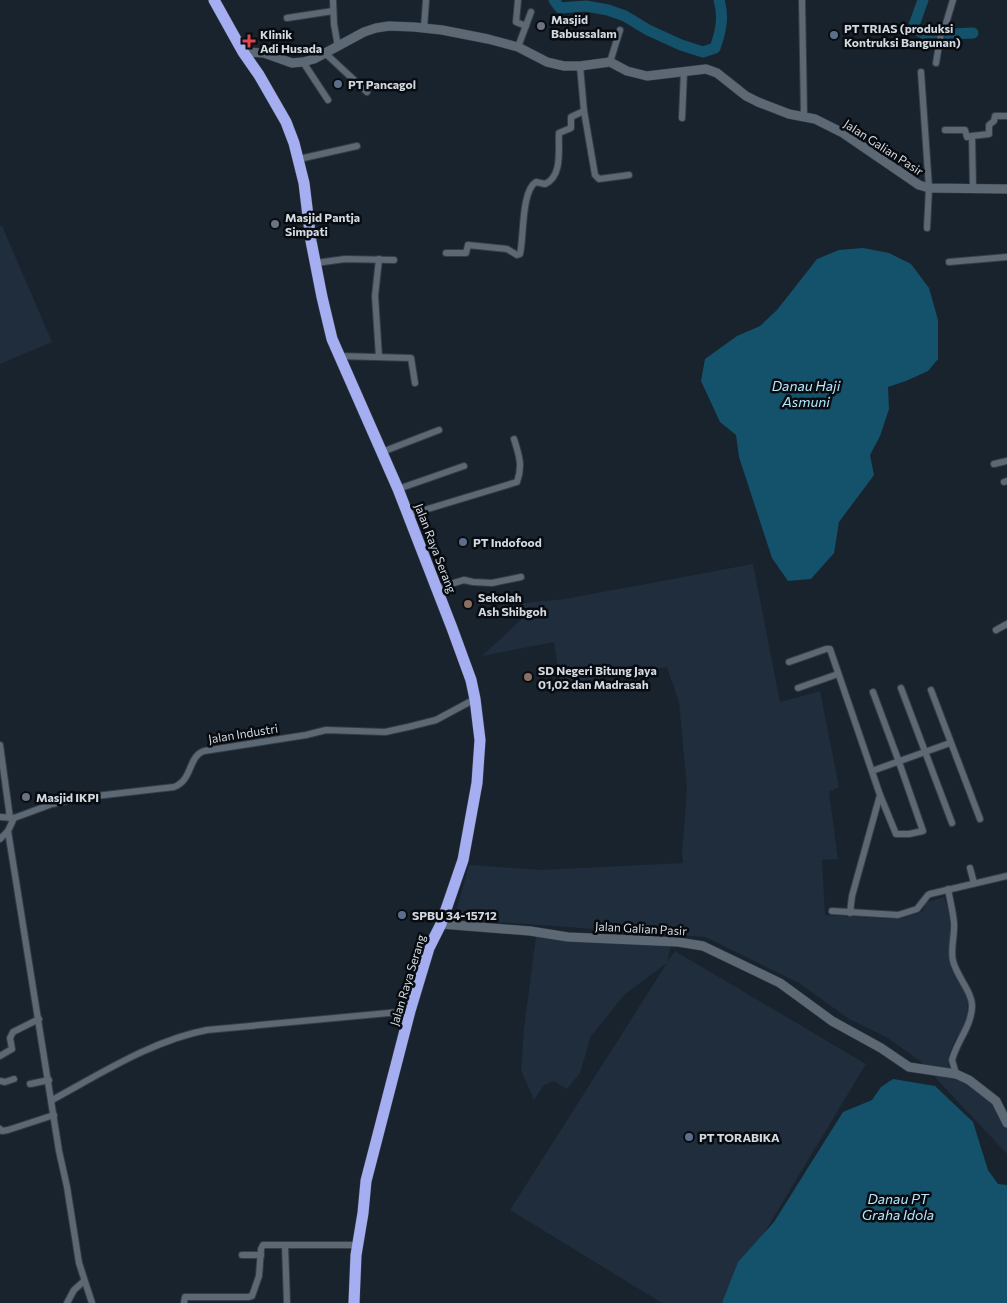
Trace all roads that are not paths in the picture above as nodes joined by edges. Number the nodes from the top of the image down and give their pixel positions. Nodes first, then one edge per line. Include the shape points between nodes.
1 (214, 0) edge
2 (334, 0) edge
3 (426, 0) edge
4 (518, 0) edge
5 (802, 0) edge
6 (952, 0) edge
7 (333, 11) junction
8 (531, 12) dead end
9 (287, 18) dead end
10 (526, 26) junction
11 (424, 28) junction
12 (620, 30) dead end
13 (338, 47) junction
14 (518, 47) junction
15 (243, 52) junction
16 (326, 54) junction
17 (303, 62) junction
18 (610, 62) junction
19 (936, 63) dead end
20 (580, 66) junction
21 (684, 71) junction
22 (921, 72) dead end
23 (367, 92) dead end
24 (328, 100) dead end
25 (584, 112) junction
26 (804, 116) junction
27 (1007, 116) edge
28 (682, 118) dead end
29 (945, 130) dead end
30 (973, 136) junction
31 (357, 146) dead end
32 (299, 159) junction
33 (628, 175) dead end
34 (929, 188) junction
35 (973, 189) junction
36 (1007, 189) edge
37 (927, 228) dead end
38 (446, 253) dead end
39 (1007, 257) edge
40 (379, 259) junction
41 (394, 260) dead end
42 (949, 262) dead end
43 (316, 263) junction
44 (340, 356) junction
45 (379, 357) junction
46 (415, 383) dead end
47 (439, 430) dead end
48 (514, 439) dead end
49 (382, 452) junction
50 (1007, 462) edge
51 (994, 464) dead end
52 (464, 466) dead end
53 (398, 489) junction
54 (408, 515) junction
55 (521, 577) dead end
56 (437, 588) junction
57 (1007, 624) edge
58 (996, 630) dead end
59 (790, 662) dead end
60 (838, 674) junction
61 (798, 688) dead end
62 (902, 688) dead end
63 (931, 690) dead end
64 (873, 692) dead end
65 (475, 699) junction
66 (950, 743) junction
67 (0, 745) edge
68 (926, 752) junction
69 (900, 762) junction
70 (872, 771) junction
71 (880, 795) junction
72 (0, 817) edge
73 (12, 818) junction
74 (980, 819) dead end
75 (952, 823) dead end
76 (8, 830) junction
77 (0, 839) edge
78 (970, 868) dead end
79 (1007, 876) edge
80 (974, 883) junction
81 (948, 889) junction
82 (832, 911) dead end
83 (850, 912) junction
84 (441, 924) junction
85 (410, 1011) junction
86 (39, 1020) junction
87 (0, 1056) edge
88 (956, 1074) junction
89 (14, 1079) dead end
90 (49, 1080) junction
91 (0, 1081) edge
92 (30, 1084) dead end
93 (52, 1100) junction
94 (54, 1115) junction
95 (1007, 1123) edge
96 (0, 1129) edge
97 (285, 1245) junction
98 (358, 1245) junction
99 (242, 1255) dead end
100 (261, 1255) junction
101 (85, 1284) junction
102 (67, 1303) edge
103 (92, 1303) edge
104 (184, 1303) edge
105 (287, 1303) edge
106 (354, 1303) edge

1 - 15 highway, Jalan Raya Serang
2 - 7 street
3 - 11 street
4 - 10 street via 516,22
5 - 26 street
6 - 19 street via 940,35
7 - 9 street
7 - 13 street
8 - 10 street
10 - 14 street
11 - 13 street via 376,28
11 - 14 street
12 - 18 street
13 - 16 street
14 - 20 street via 547,62
15 - 17 street via 264,53 292,63
15 - 32 highway, Jalan Raya Serang via 286,122
16 - 17 street
16 - 23 street
17 - 24 street
18 - 20 street
18 - 21 street, Jalan Galian Pasir via 642,75
20 - 25 street
21 - 26 street, Jalan Galian Pasir via 706,69 717,73 758,102
21 - 28 street
22 - 34 street
25 - 33 street via 596,178
25 - 38 street via 571,117 572,128 559,133 558,166 550,182 536,182 528,193 520,254 507,249 468,245 466,253
26 - 34 street, Jalan Galian Pasir via 844,133 919,185
27 - 30 street via 994,116 989,134
29 - 30 street via 965,130 967,137
30 - 35 street
31 - 32 street
32 - 43 highway, Jalan Raya Serang
34 - 35 street, Jalan Galian Pasir
34 - 37 street
35 - 36 street, Jalan Galian Pasir
39 - 42 street
40 - 41 street
40 - 43 street
40 - 45 street via 375,296
43 - 44 highway, Jalan Raya Serang via 332,339
44 - 45 street
44 - 49 highway, Jalan Raya Serang
45 - 46 street via 411,358
47 - 49 street
48 - 54 street via 521,461 517,482
49 - 53 highway, Jalan Raya Serang
50 - 51 street
52 - 53 street
53 - 54 highway, Jalan Raya Serang
54 - 56 highway, Jalan Raya Serang
55 - 56 street via 492,583 464,580
56 - 65 highway, Jalan Raya Serang
57 - 58 street
59 - 60 street via 828,648
60 - 61 street
60 - 70 street
62 - 68 street
63 - 66 street
64 - 69 street
65 - 73 street, Jalan Industri via 436,720 408,728 385,732 326,730 204,751 198,754 185,780 174,787 70,800
65 - 84 highway, Jalan Raya Serang via 480,740 477,783 463,860
66 - 68 street
66 - 74 street
67 - 73 street
68 - 69 street
68 - 75 street
69 - 70 street
69 - 71 street via 923,831 896,834
70 - 71 street
71 - 83 street
72 - 73 street, Jalan Industri
73 - 76 street
76 - 77 street
76 - 86 street
78 - 80 street
79 - 80 street
80 - 81 street
81 - 83 street via 928,895 917,909 905,914
81 - 88 street via 954,924 953,960 972,1002 970,1021 952,1060
82 - 83 street
84 - 85 highway, Jalan Raya Serang via 429,948
84 - 88 street, Jalan Galian Pasir via 703,946 780,983 832,1022 909,1067
85 - 93 street via 191,1033 114,1066
85 - 98 highway, Jalan Raya Serang via 369,1169
86 - 87 street via 10,1034 12,1049
86 - 90 street
88 - 95 street via 996,1101
89 - 91 street
90 - 92 street
90 - 93 street
93 - 94 street
94 - 96 street via 8,1130
94 - 101 street via 76,1251
97 - 98 street
97 - 100 street via 263,1245
97 - 105 street
98 - 106 highway, Jalan Raya Serang
99 - 100 street
100 - 104 street via 259,1276 252,1296 185,1297
101 - 102 street via 74,1290
101 - 103 street

